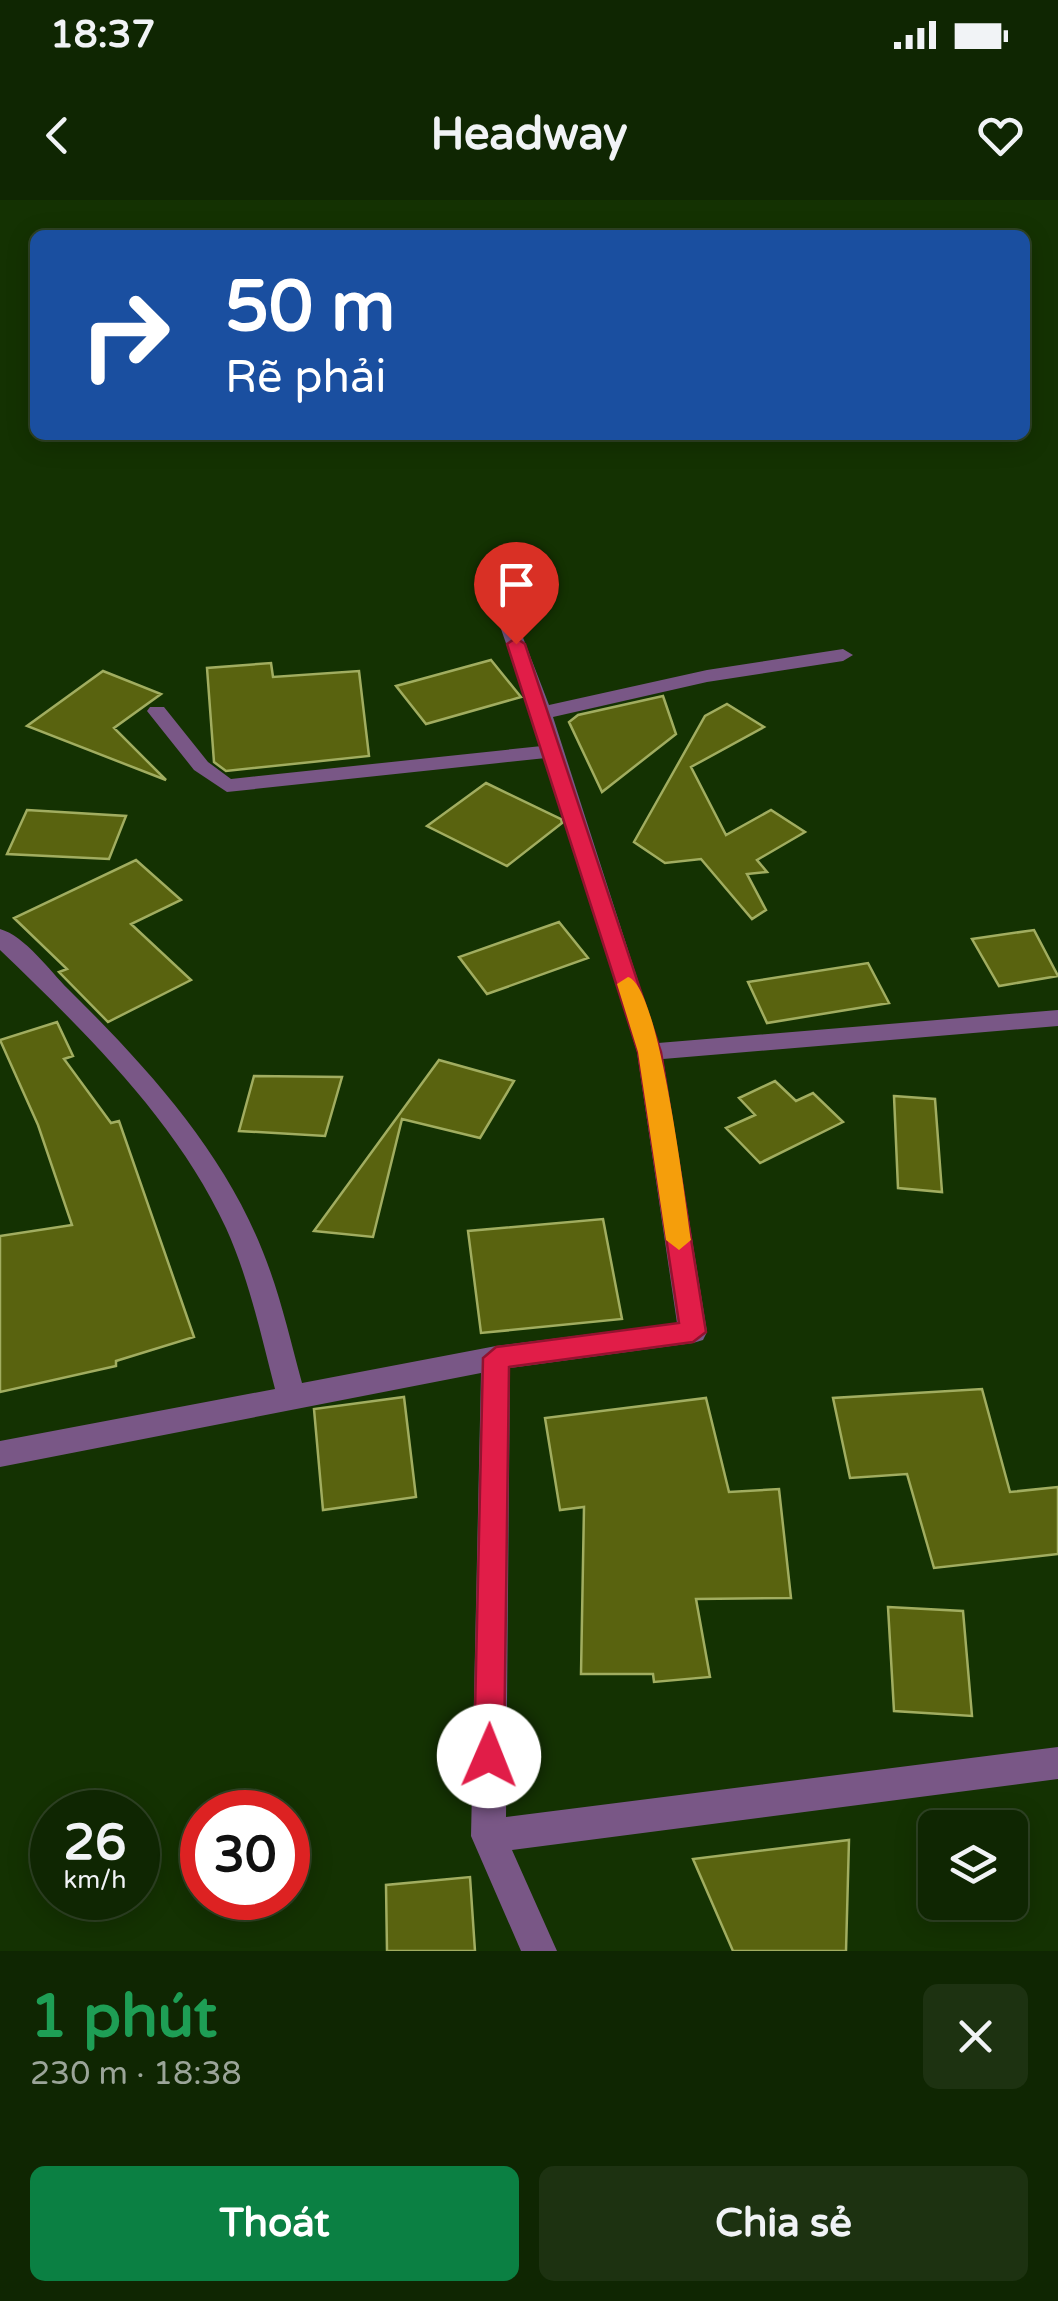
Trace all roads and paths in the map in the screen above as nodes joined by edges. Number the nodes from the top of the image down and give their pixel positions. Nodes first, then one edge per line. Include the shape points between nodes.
1 (503, 609) dead end
2 (842, 655) dead end
3 (157, 711) dead end
4 (542, 713) junction
5 (554, 751) junction
6 (0, 936) edge
7 (1058, 1018) edge
8 (650, 1052) junction
9 (496, 1358) junction
10 (292, 1399) junction
11 (0, 1454) edge
12 (1058, 1764) edge
13 (488, 1836) junction
14 (539, 1951) edge

1 - 4 street
2 - 4 street via 707,676
3 - 5 street via 201,766 227,786
4 - 5 street
5 - 8 street
6 - 10 street via 133,1077 220,1192 256,1265
7 - 8 street
8 - 9 street via 693,1332
9 - 10 street
9 - 13 street
10 - 11 street
12 - 13 street
13 - 14 street

